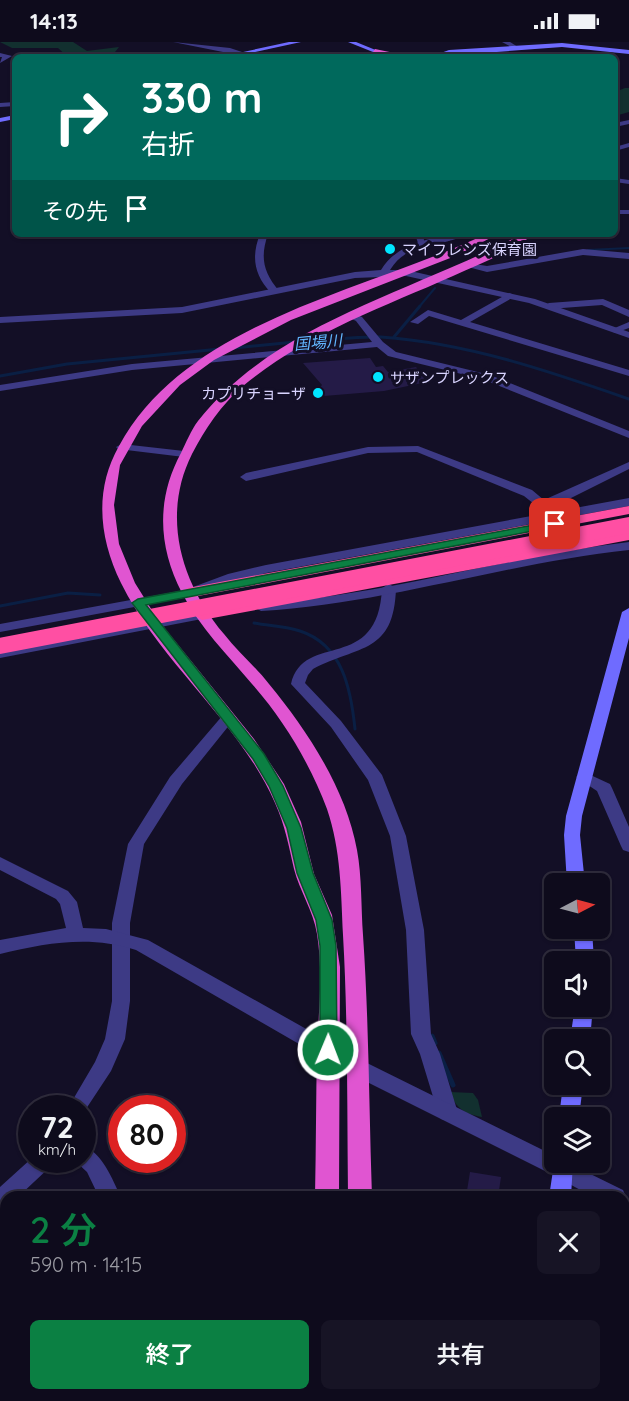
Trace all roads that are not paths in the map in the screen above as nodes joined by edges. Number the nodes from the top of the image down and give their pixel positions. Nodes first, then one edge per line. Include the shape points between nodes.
1 (176, 42) edge
2 (351, 42) edge
3 (505, 42) edge
4 (300, 43) edge
5 (559, 43) edge
6 (515, 47) junction
7 (375, 51) joint
8 (629, 52) edge
9 (235, 54) edge
10 (253, 54) edge
11 (390, 54) edge
12 (440, 54) edge
13 (0, 55) edge
14 (0, 61) edge
15 (263, 237) edge
16 (420, 237) edge
17 (450, 237) edge
18 (486, 237) edge
19 (523, 237) edge
20 (422, 244) junction
21 (629, 256) edge
22 (468, 266) junction
23 (384, 272) junction
24 (406, 273) junction
25 (435, 279) junction
26 (325, 281) junction
27 (274, 291) junction
28 (509, 296) junction
29 (342, 298) junction
30 (549, 306) junction
31 (629, 314) edge
32 (351, 315) junction
33 (0, 320) edge
34 (415, 322) dead end
35 (462, 323) junction
36 (629, 325) edge
37 (615, 330) junction
38 (629, 335) edge
39 (377, 342) junction
40 (289, 350) junction
41 (213, 357) junction
42 (629, 373) edge
43 (0, 388) edge
44 (629, 435) edge
45 (122, 447) junction
46 (184, 454) junction
47 (629, 465) edge
48 (246, 477) dead end
49 (629, 502) edge
50 (543, 503) junction
51 (629, 510) edge
52 (557, 516) junction
53 (629, 516) edge
54 (629, 525) edge
55 (629, 535) edge
56 (629, 546) edge
57 (389, 588) junction
58 (188, 593) junction
59 (138, 603) junction
60 (629, 612) edge
61 (211, 613) junction
62 (153, 625) junction
63 (0, 628) edge
64 (0, 635) edge
65 (0, 646) edge
66 (0, 654) edge
67 (228, 718) junction
68 (584, 777) junction
69 (629, 846) edge
70 (0, 863) edge
71 (575, 873) edge
72 (76, 933) junction
73 (120, 936) junction
74 (0, 947) edge
75 (328, 1050) junction
76 (358, 1068) junction
77 (86, 1095) edge
78 (448, 1113) junction
79 (544, 1157) edge
80 (96, 1171) edge
81 (30, 1173) edge
82 (562, 1173) edge
83 (570, 1173) edge
84 (10, 1191) edge
85 (107, 1191) edge
86 (327, 1191) edge
87 (360, 1191) edge
88 (561, 1191) edge
89 (602, 1191) edge

1 - 9 street
2 - 7 main road
3 - 6 street
4 - 10 main road
5 - 6 main road
5 - 8 main road
6 - 12 main road
7 - 11 highway
13 - 14 street via 9,56
15 - 27 street via 256,251 258,265
16 - 20 street
17 - 20 street
18 - 24 highway
19 - 22 highway
20 - 23 street via 393,261
21 - 22 street via 584,252 487,269
22 - 25 highway
23 - 24 street
23 - 26 street
24 - 25 street
24 - 29 highway
25 - 28 street
25 - 32 highway
26 - 27 street
26 - 29 street
27 - 33 street via 170,311
28 - 30 street
28 - 35 street
29 - 41 highway via 295,315
30 - 31 street via 603,302
30 - 37 street
32 - 39 street
32 - 40 highway
34 - 35 street via 428,313
35 - 42 street
36 - 37 street
37 - 38 street
39 - 40 street
39 - 44 street via 403,359 500,382
40 - 41 street
40 - 46 highway via 220,402
41 - 43 street
41 - 45 highway via 157,401
45 - 46 street
45 - 59 highway via 111,470 105,507 112,547
46 - 58 highway via 172,485 168,528 172,554
47 - 50 street
48 - 50 street via 368,450 418,449 528,493
49 - 52 street
50 - 52 street
51 - 58 highway
52 - 58 street via 266,569
53 - 64 highway
54 - 65 highway, bridge
55 - 61 highway
56 - 57 street via 583,550
57 - 61 street via 300,606
57 - 78 street via 379,631 367,643 305,666 298,684 336,724 376,779 398,836 415,930 421,1034
58 - 59 street
58 - 61 highway
59 - 62 highway
59 - 63 street
60 - 68 main road
61 - 62 street
61 - 76 highway via 305,746 337,811 348,850
62 - 66 street
62 - 67 highway
67 - 73 street via 176,781 136,844
67 - 75 highway via 276,786 324,920 328,946
68 - 69 street via 604,788
68 - 71 main road via 572,835
70 - 72 street via 62,895 68,902
72 - 73 street
72 - 74 street
73 - 75 street via 164,956
73 - 77 street via 121,1001 115,1039
75 - 76 street
75 - 86 highway
76 - 78 street
76 - 87 highway
78 - 79 street
80 - 85 street
81 - 84 street
82 - 88 main road
83 - 89 street

